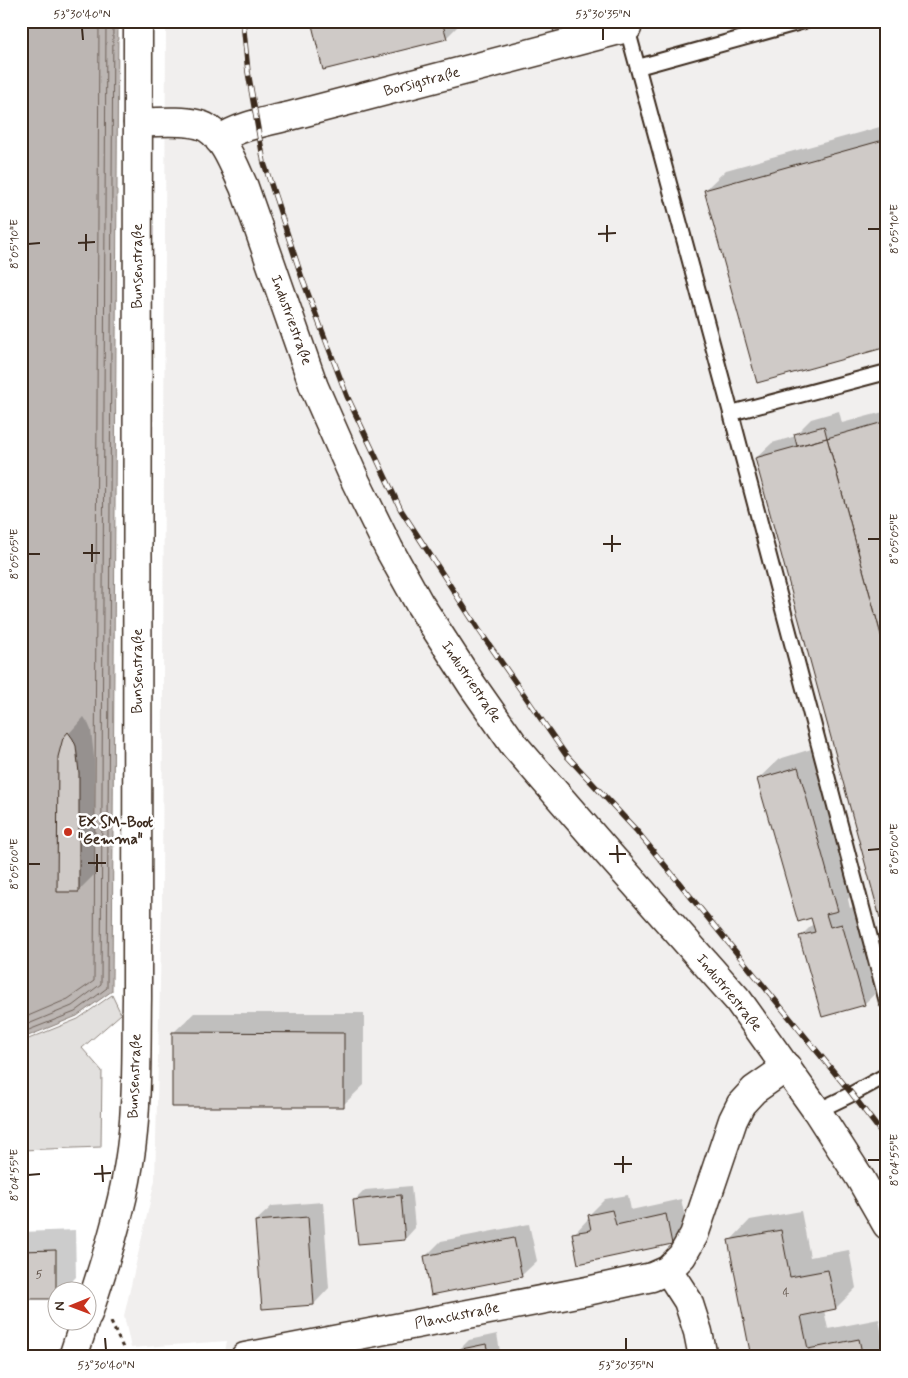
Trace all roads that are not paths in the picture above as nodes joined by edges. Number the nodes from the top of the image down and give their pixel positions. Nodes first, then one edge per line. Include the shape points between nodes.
1 (138, 21) edge
2 (804, 21) edge
3 (626, 25) edge
4 (638, 67) junction
5 (138, 124) junction
6 (220, 140) junction
7 (887, 372) edge
8 (732, 414) junction
9 (887, 1002) edge
10 (787, 1067) junction
11 (887, 1075) edge
12 (817, 1111) junction
13 (887, 1225) edge
14 (668, 1270) junction
15 (98, 1280) edge
16 (82, 1330) edge
17 (73, 1357) edge
18 (245, 1357) edge
19 (703, 1357) edge

1 - 5 street, Bunsenstraße
2 - 4 lane
3 - 4 lane
3 - 6 street, Borsigstraße via 256,124
4 - 8 lane
5 - 6 street, Industriestraße via 191,123 207,128
5 - 15 street, Bunsenstraße via 136,1088 129,1163
6 - 10 street, Industriestraße via 244,187 314,386 388,550 419,603 514,745 738,1000
7 - 8 lane
8 - 9 lane
10 - 12 street, Industriestraße
10 - 14 street, Planckstraße via 754,1090 741,1104 732,1120 694,1235 682,1256
11 - 12 lane
12 - 13 street, Industriestraße
14 - 18 street, Planckstraße via 652,1277 596,1289
14 - 19 street via 688,1301
16 - 17 street

